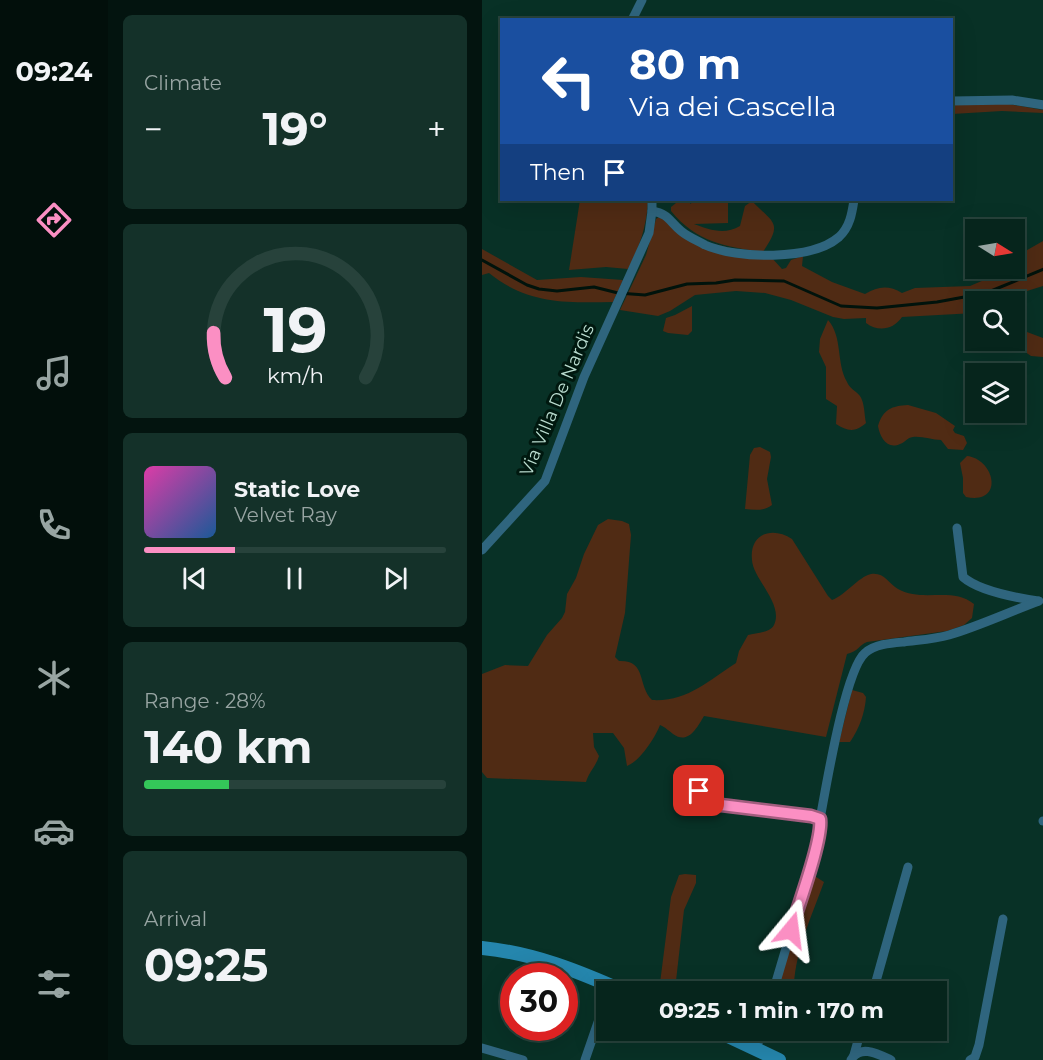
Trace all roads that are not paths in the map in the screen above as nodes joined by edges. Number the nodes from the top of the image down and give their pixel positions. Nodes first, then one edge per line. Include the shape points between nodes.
1 (642, 0) edge
2 (633, 18) edge
3 (953, 101) edge
4 (1043, 105) edge
5 (652, 201) edge
6 (854, 201) edge
7 (652, 211) junction
8 (957, 528) dead end
9 (482, 550) edge
10 (1041, 601) edge
11 (699, 791) dead end
12 (820, 819) junction
13 (908, 867) dead end
14 (1003, 919) dead end
15 (482, 948) edge
16 (776, 981) edge
17 (876, 981) edge
18 (596, 985) edge
19 (596, 1029) edge
20 (737, 1041) edge
21 (759, 1041) edge
22 (857, 1041) edge
23 (482, 1048) edge
24 (756, 1050) junction
25 (852, 1057) edge
26 (523, 1060) edge
27 (585, 1060) edge
28 (779, 1060) edge
29 (891, 1060) edge
30 (970, 1060) edge

1 - 2 street
3 - 4 street via 1012,100
5 - 7 street, Via Villa De Nardis
6 - 7 street via 851,219 838,237 814,249 770,256 707,245 682,232 664,213
7 - 9 street, Via Villa De Nardis via 649,233 584,377 545,481
8 - 10 street via 963,577 1012,596
10 - 12 street via 948,635 893,643 864,653 852,676 841,716
11 - 12 street via 705,803
12 - 16 street via 816,847
13 - 17 street
14 - 30 street via 979,1045
15 - 18 main road via 554,962
19 - 27 street
20 - 24 main road
21 - 24 street
22 - 25 street
23 - 26 street
24 - 28 main road
25 - 29 street via 868,1051

